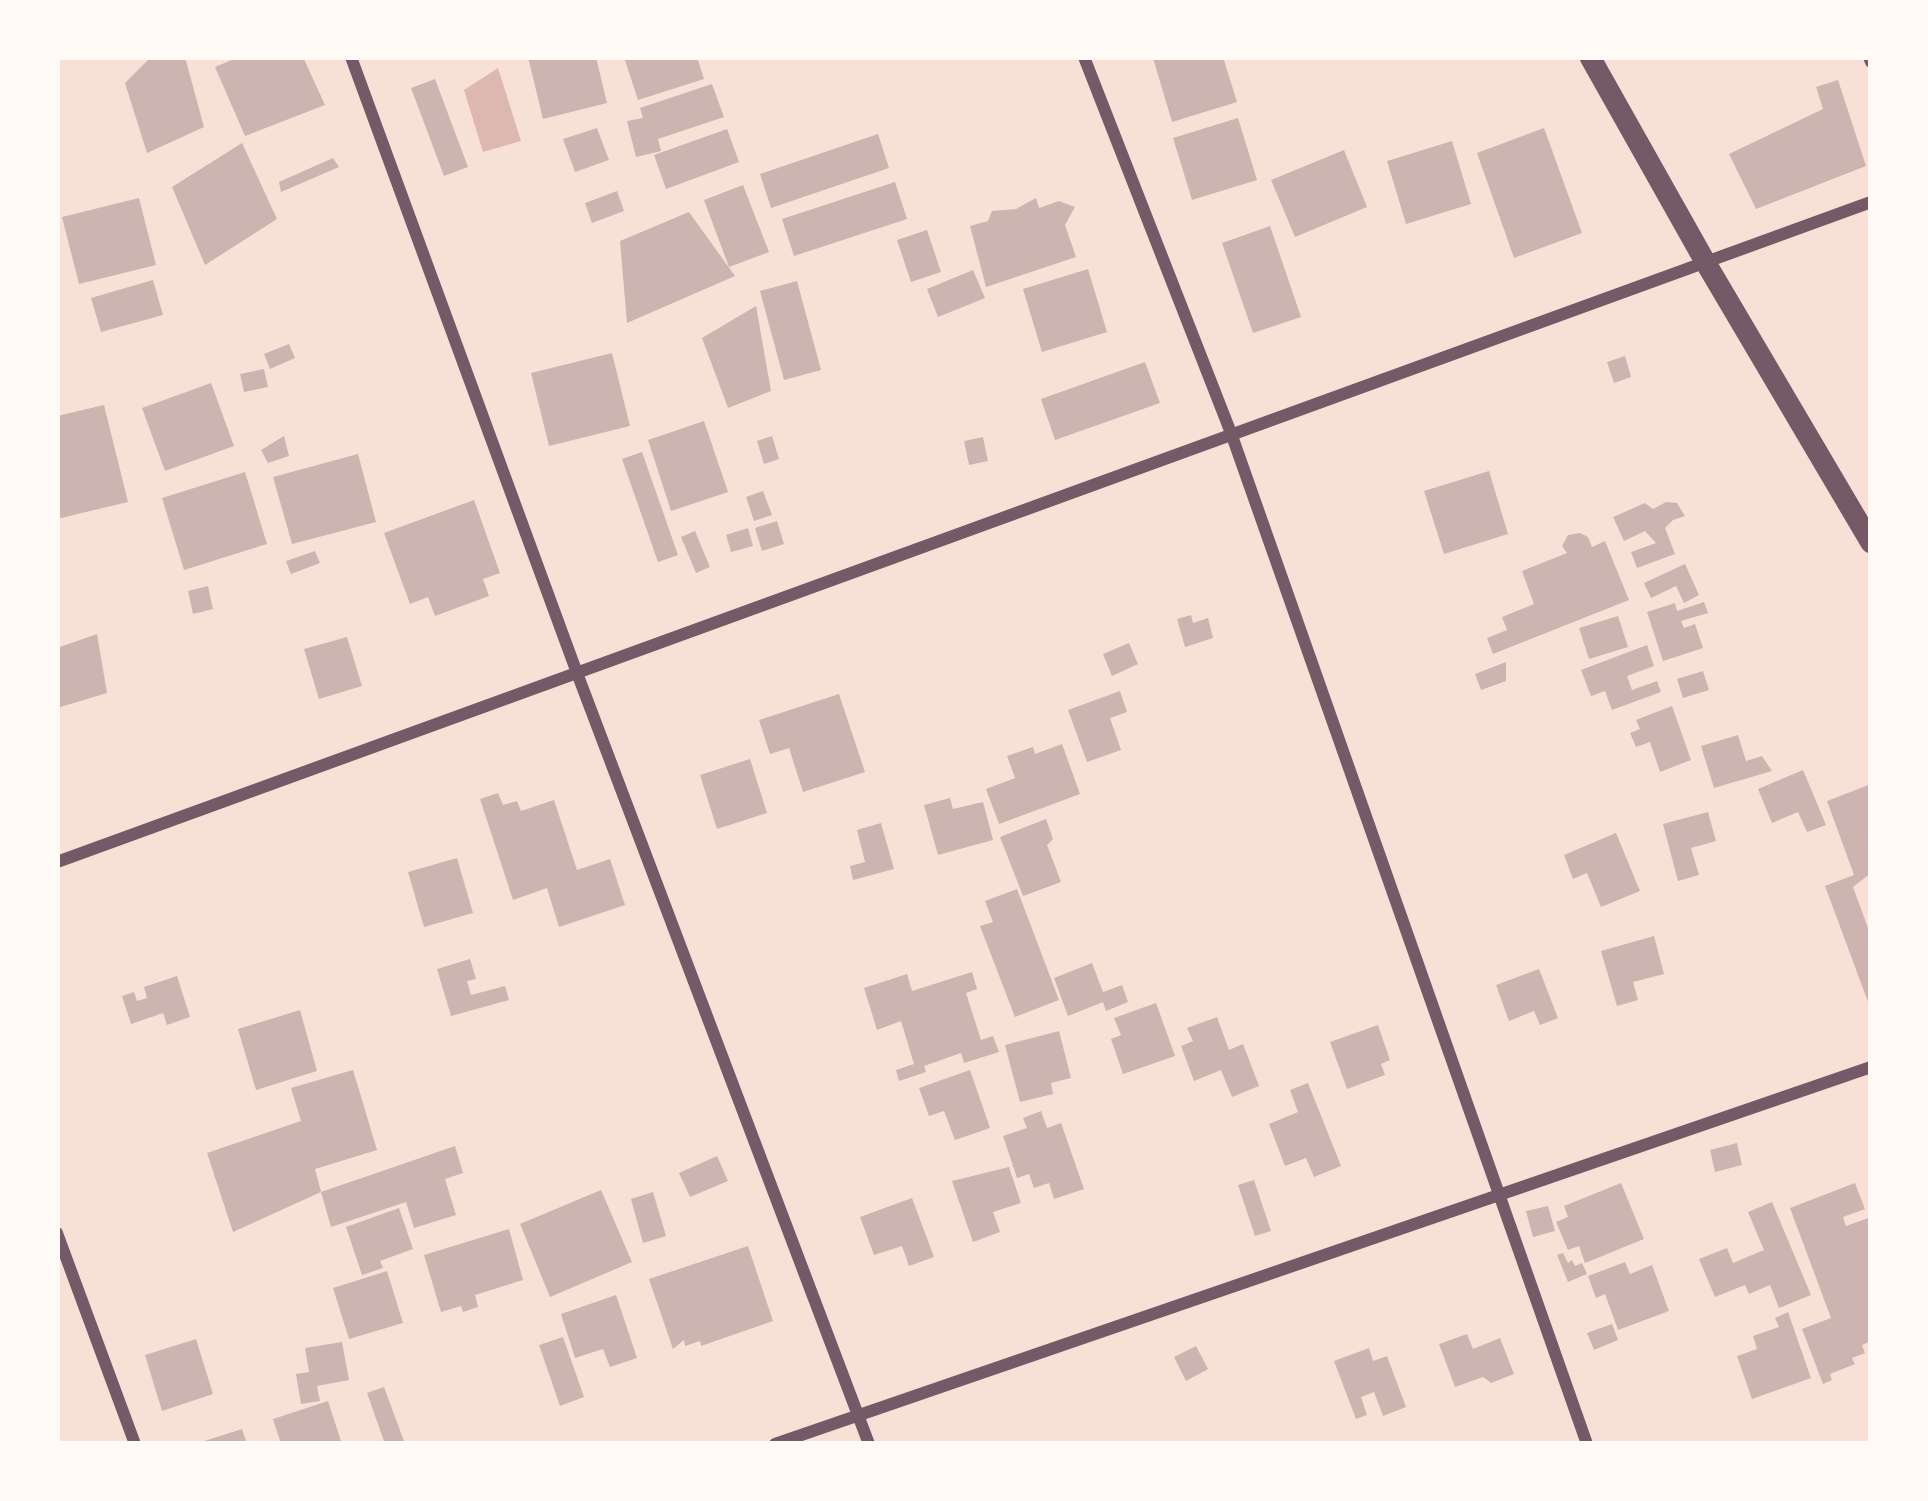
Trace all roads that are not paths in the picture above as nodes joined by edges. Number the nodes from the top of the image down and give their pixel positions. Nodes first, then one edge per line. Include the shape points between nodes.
1 (351, 57) edge
2 (1590, 57) edge
3 (1088, 58) edge
4 (1871, 202) edge
5 (1707, 265) junction
6 (1231, 433) junction
7 (1871, 543) edge
8 (577, 673) junction
9 (57, 862) edge
10 (1871, 1066) edge
11 (1498, 1194) junction
12 (57, 1233) edge
13 (858, 1412) junction
14 (135, 1444) edge
15 (775, 1444) edge
16 (869, 1444) edge
17 (1588, 1444) edge

1 - 8 street
2 - 5 street
3 - 6 street
4 - 5 street
5 - 6 street
5 - 7 street
6 - 8 street
6 - 11 street
8 - 9 street
8 - 13 street
10 - 11 street
11 - 13 street
11 - 17 street
12 - 14 street
13 - 15 street
13 - 16 street

